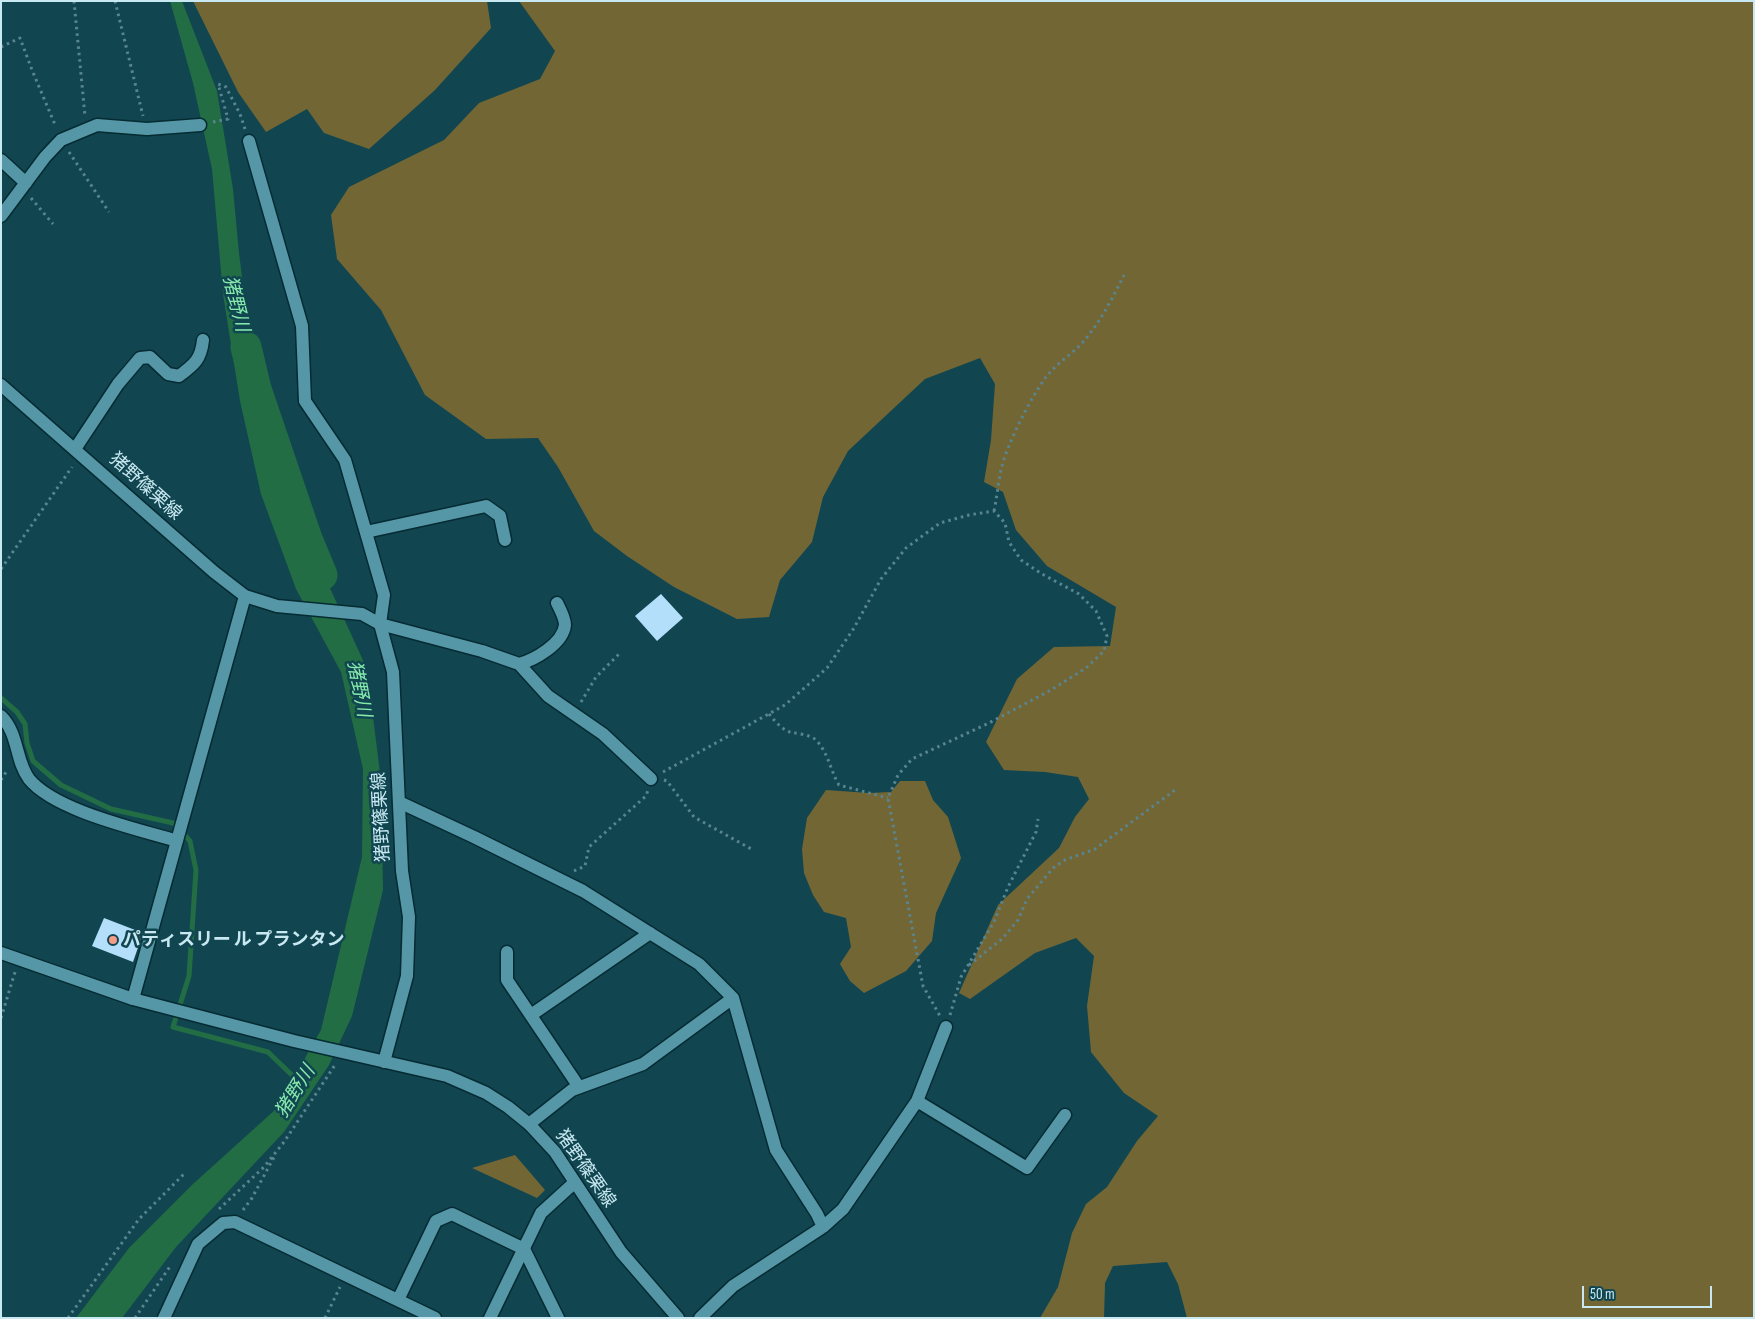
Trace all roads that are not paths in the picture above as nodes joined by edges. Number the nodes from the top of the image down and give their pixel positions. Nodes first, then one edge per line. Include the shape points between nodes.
1 (200, 124) dead end
2 (249, 141) road end
3 (1, 160) edge
4 (24, 185) junction
5 (1, 216) edge
6 (203, 340) dead end
7 (1, 385) edge
8 (78, 451) junction
9 (366, 532) junction
10 (505, 540) dead end
11 (245, 596) junction
12 (557, 603) dead end
13 (380, 624) junction
14 (519, 664) junction
15 (1, 716) edge
16 (651, 779) road end
17 (399, 802) junction
18 (177, 841) junction
19 (650, 932) junction
20 (507, 952) dead end
21 (1, 953) edge
22 (133, 998) junction
23 (732, 998) junction
24 (531, 1015) junction
25 (946, 1027) road end
26 (384, 1062) junction
27 (579, 1087) junction
28 (917, 1101) junction
29 (1065, 1115) dead end
30 (529, 1124) junction
31 (574, 1183) junction
32 (823, 1227) junction
33 (524, 1248) junction
34 (398, 1300) junction
35 (164, 1318) edge
36 (434, 1318) edge
37 (490, 1318) edge
38 (558, 1318) edge
39 (678, 1318) edge
40 (700, 1318) edge

1 - 4 street via 147,129 98,125 86,129 61,140
2 - 9 street via 302,326 305,401 345,460
3 - 4 street
4 - 5 street
6 - 8 street via 201,353 194,365 179,376 168,374 150,357 140,358 118,384
7 - 8 street, 猪野篠栗線
8 - 11 street, 猪野篠栗線
9 - 10 street via 486,506 500,516
9 - 13 street via 384,595
11 - 13 street, 猪野篠栗線 via 277,606 362,614
11 - 18 street
12 - 14 street via 565,626 558,640 531,660
13 - 14 street
13 - 17 street, 猪野篠栗線 via 393,672
14 - 16 street via 548,696 603,734
15 - 18 street via 12,733 20,765 40,789 81,812
17 - 19 street via 583,891
17 - 26 street, 猪野篠栗線 via 402,871 409,917 407,976
18 - 22 street
19 - 23 street via 699,964
19 - 24 street
20 - 24 street via 507,980
21 - 22 street
22 - 26 street
23 - 27 street via 644,1064
23 - 32 street via 776,1150
24 - 27 street
25 - 28 street
26 - 30 street, 猪野篠栗線 via 468,1084 508,1107
27 - 30 street
28 - 29 street via 1027,1168
28 - 32 street via 843,1209
30 - 31 street, 猪野篠栗線 via 555,1152
31 - 33 street via 542,1213
31 - 39 street, 猪野篠栗線 via 621,1252
32 - 40 street via 733,1286
33 - 34 street via 452,1214 436,1221
33 - 37 street
33 - 38 street
34 - 35 street via 233,1222 223,1223 198,1244
34 - 36 street

